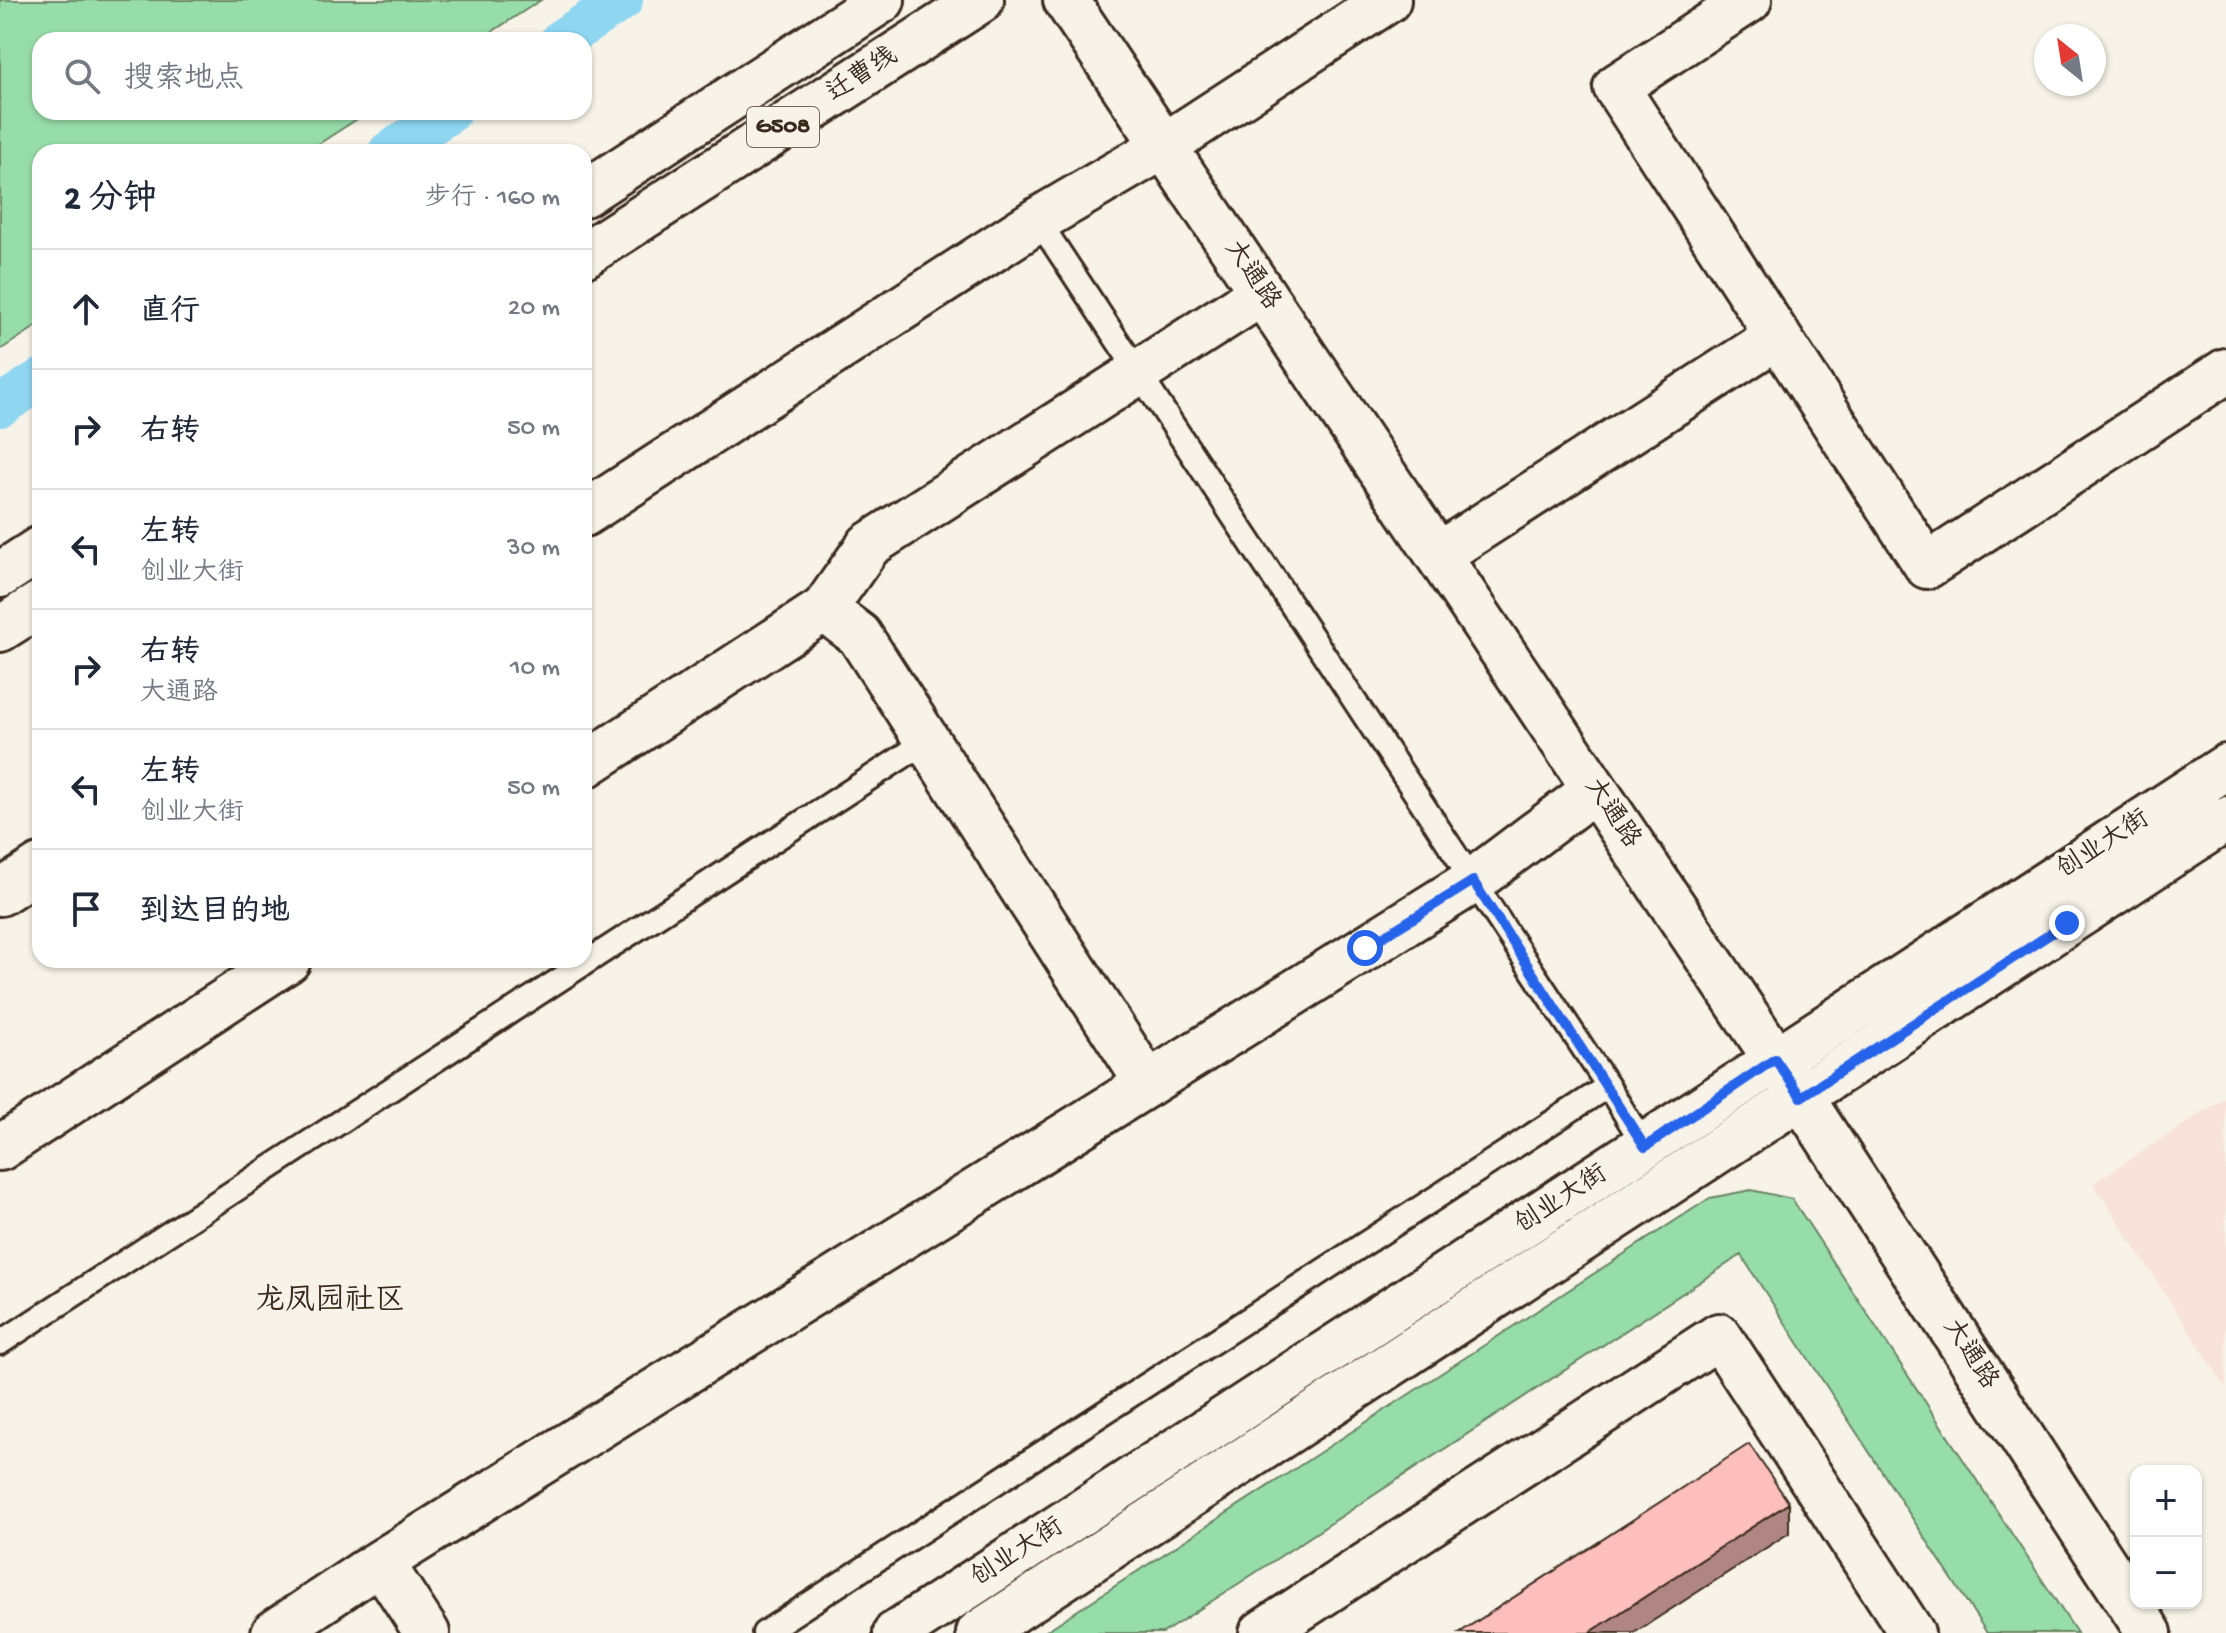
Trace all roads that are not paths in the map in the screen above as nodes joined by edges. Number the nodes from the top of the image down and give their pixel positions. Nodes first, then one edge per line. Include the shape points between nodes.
1 (882, 0) edge
2 (981, 0) edge
3 (1066, 0) edge
4 (1388, 0) edge
5 (1749, 0) edge
6 (1164, 146) junction
7 (592, 189) edge
8 (1038, 220) junction
9 (592, 250) edge
10 (1262, 293) junction
11 (1785, 347) junction
12 (2226, 371) edge
13 (1138, 372) junction
14 (592, 509) edge
15 (32, 554) edge
16 (1444, 565) junction
17 (0, 575) edge
18 (32, 609) edge
19 (824, 609) junction
20 (0, 629) edge
21 (927, 741) junction
22 (592, 761) edge
23 (2226, 767) edge
24 (1594, 790) junction
25 (2226, 819) edge
26 (32, 872) edge
27 (1473, 881) junction
28 (0, 893) edge
29 (592, 959) edge
30 (276, 968) edge
31 (577, 968) edge
32 (1775, 1059) junction
33 (1148, 1084) junction
34 (1608, 1086) junction
35 (1801, 1097) junction
36 (1645, 1147) junction
37 (0, 1148) edge
38 (0, 1343) edge
39 (372, 1568) junction
40 (274, 1633) edge
41 (400, 1633) edge
42 (427, 1633) edge
43 (764, 1633) edge
44 (896, 1633) edge
45 (979, 1633) edge
46 (1262, 1633) edge
47 (1912, 1633) edge
48 (2149, 1633) edge

1 - 7 main road, 迁曹线 / G508
2 - 9 main road, 迁曹线 / G508
3 - 6 main road, 大通路
4 - 6 main road
5 - 11 main road via 1616,87
6 - 8 main road
6 - 10 main road, 大通路
8 - 13 lane
8 - 14 main road
10 - 13 main road
10 - 16 main road, 大通路
11 - 12 main road via 1927,566
11 - 16 main road
13 - 19 main road via 869,545
13 - 27 lane
15 - 17 main road
16 - 24 main road, 大通路
18 - 20 main road
19 - 21 main road via 859,635
19 - 22 main road
21 - 29 lane
21 - 33 main road
23 - 32 main road, 创业大街
24 - 27 main road
24 - 32 main road, 大通路
25 - 35 main road, 创业大街
26 - 28 main road
27 - 33 main road
27 - 34 lane
30 - 37 main road
31 - 38 lane
32 - 35 main road, 大通路
32 - 36 main road, 创业大街
33 - 39 main road
34 - 36 lane
34 - 43 lane
35 - 45 main road, 创业大街
35 - 48 main road, 大通路
36 - 44 main road, 创业大街
39 - 40 main road
39 - 41 main road
39 - 42 main road
46 - 47 main road via 1719,1336

